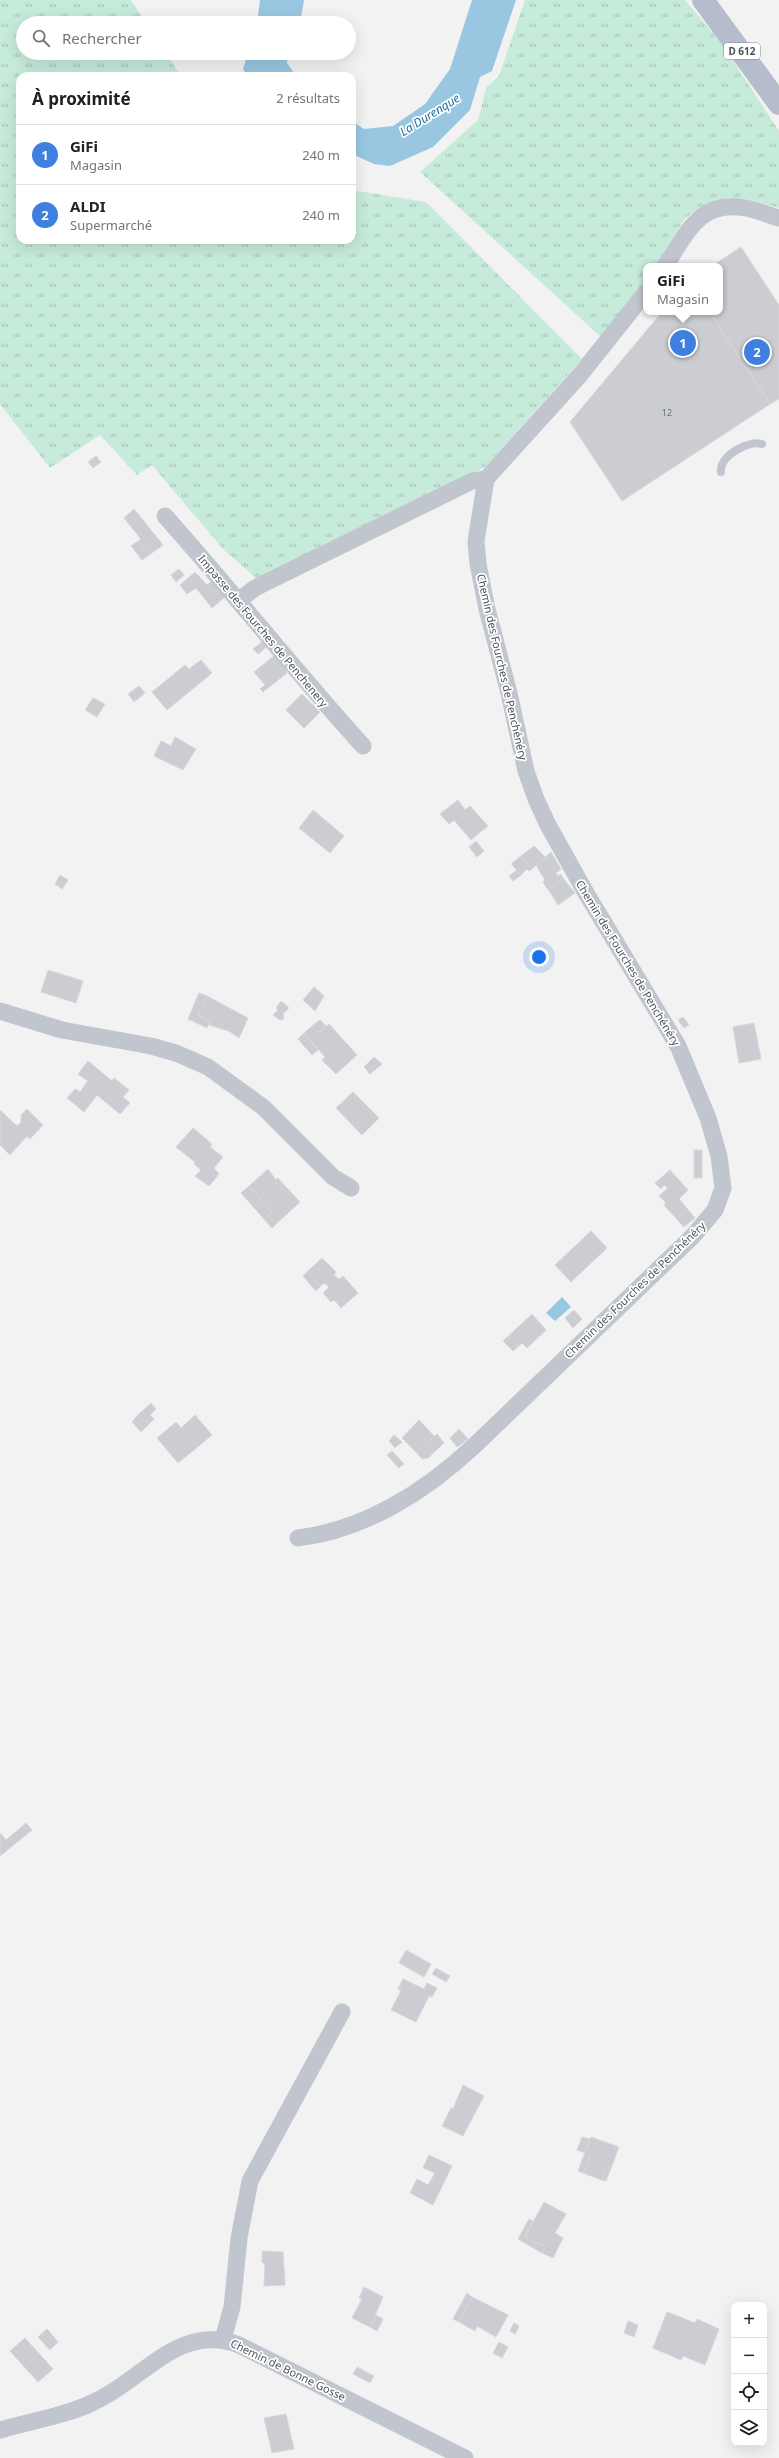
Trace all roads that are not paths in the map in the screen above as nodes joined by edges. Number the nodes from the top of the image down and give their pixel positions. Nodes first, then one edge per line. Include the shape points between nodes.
1 (703, 0) edge
2 (779, 104) edge
3 (779, 218) edge
4 (667, 263) edge
5 (643, 296) edge
6 (762, 444) dead end
7 (721, 472) dead end
8 (486, 479) junction
9 (165, 516) dead end
10 (238, 601) junction
11 (363, 746) dead end
12 (0, 1011) edge
13 (351, 1188) dead end
14 (298, 1538) dead end
15 (342, 2012) dead end
16 (223, 2340) junction
17 (0, 2430) edge
18 (465, 2458) edge

1 - 2 main road, D 612
3 - 4 street via 737,206 707,211 692,226
5 - 8 street via 580,375
6 - 7 lane via 748,444 723,460
8 - 10 street via 472,481 255,588
8 - 14 street, Chemin des Fourches de Penchénéry via 477,526 478,564 530,783 548,825 678,1046 708,1118 719,1156 723,1188 715,1210 693,1236 474,1446 437,1478 405,1499 338,1531
9 - 10 street, Impasse des Fourches de Penchenery
10 - 11 street, Impasse des Fourches de Penchenery
12 - 13 street via 62,1030 152,1046 208,1067 263,1107 333,1176
15 - 16 street via 250,2181 239,2238 232,2307
16 - 17 street, Chemin de Bonne Gosse via 197,2340 180,2345 129,2382 93,2403
16 - 18 street, Chemin de Bonne Gosse via 239,2345

